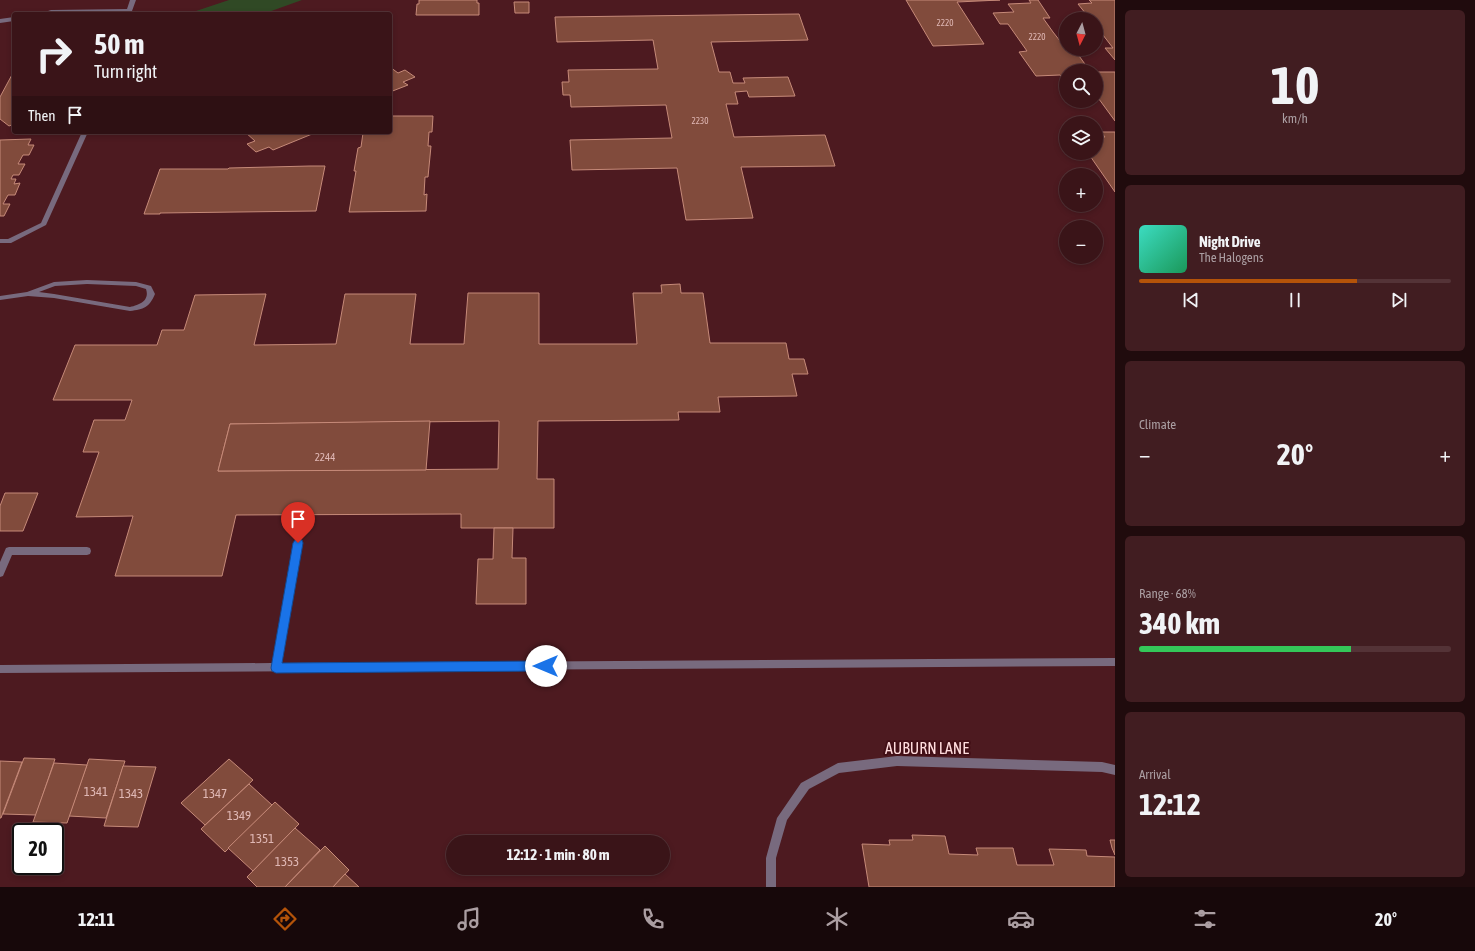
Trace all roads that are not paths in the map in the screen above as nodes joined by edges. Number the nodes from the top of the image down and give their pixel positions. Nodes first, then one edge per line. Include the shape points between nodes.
1 (133, 0) edge
2 (51, 12) edge
3 (130, 12) edge
4 (12, 19) edge
5 (0, 21) edge
6 (84, 134) edge
7 (0, 241) edge
8 (28, 294) junction
9 (0, 298) edge
10 (298, 543) dead end
11 (87, 551) dead end
12 (0, 573) edge
13 (1115, 662) edge
14 (276, 668) junction
15 (0, 669) edge
16 (1115, 770) edge
17 (771, 887) edge

1 - 3 street
2 - 3 street
4 - 5 street
6 - 7 street via 44,224 9,241
8 - 8 street via 130,309 148,302 151,294 149,288 136,284 87,282 54,284
8 - 9 street
10 - 14 street
11 - 12 street via 9,551
13 - 14 street
14 - 15 street
16 - 17 street, AUBURN LANE via 1102,767 898,761 838,768 805,786 782,818 771,858

